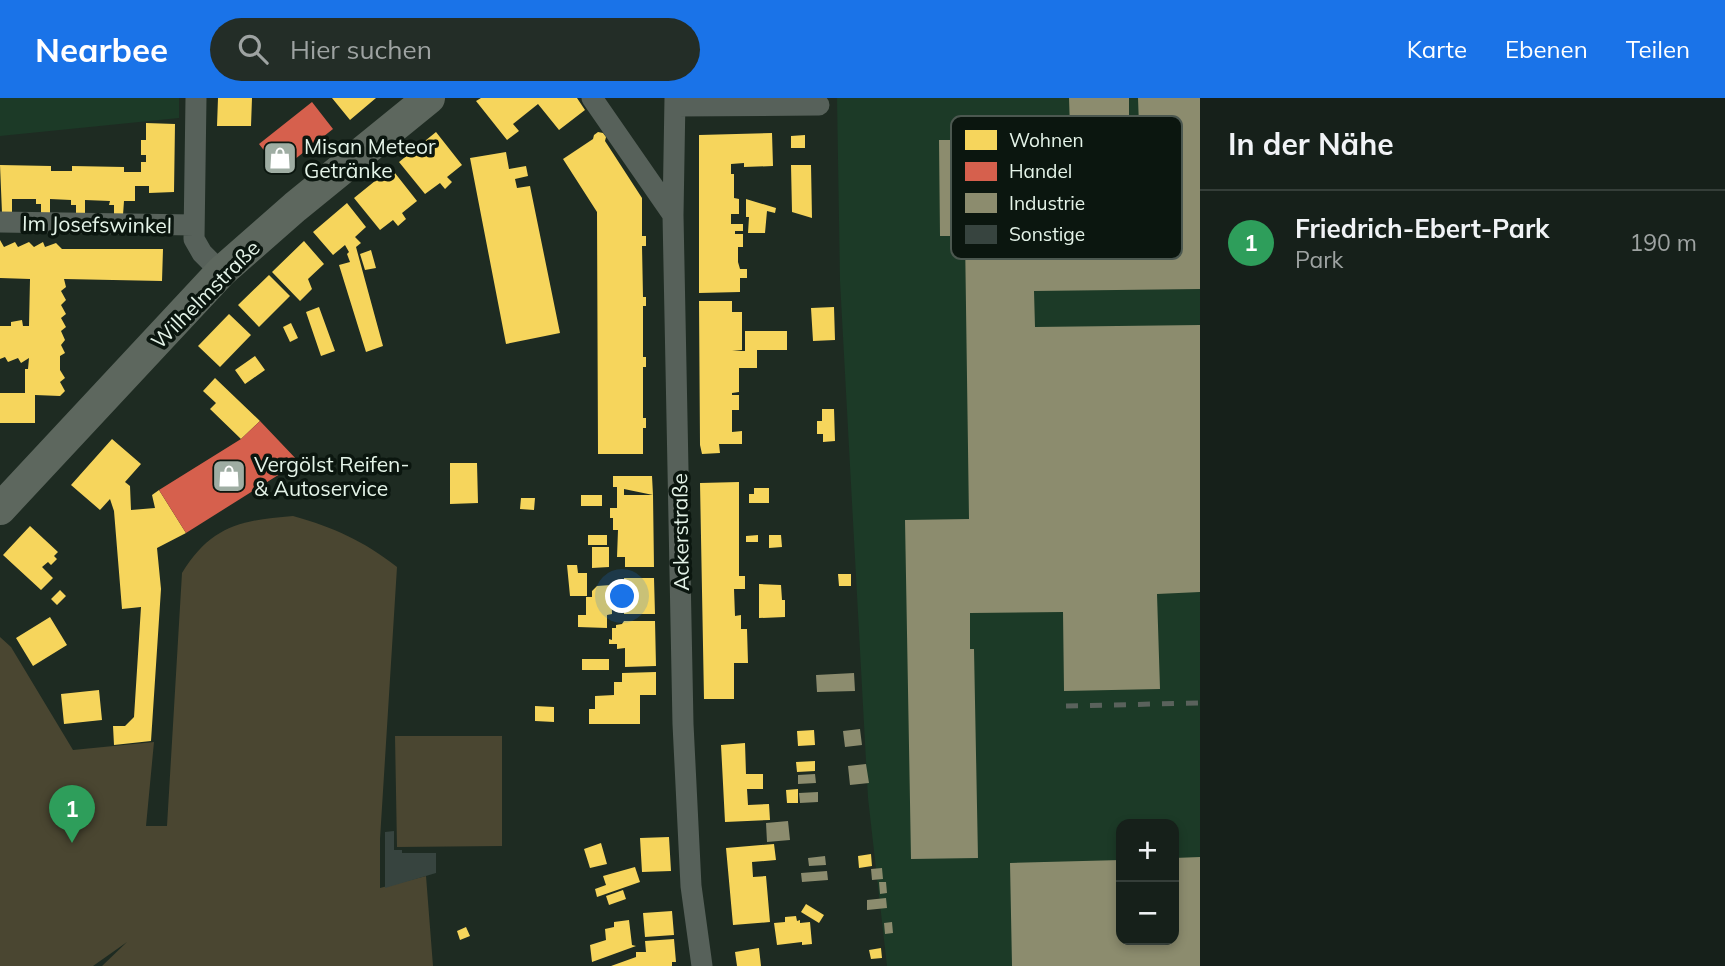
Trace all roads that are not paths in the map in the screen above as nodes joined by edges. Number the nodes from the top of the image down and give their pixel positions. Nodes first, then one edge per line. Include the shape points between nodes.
1 (196, 98) edge
2 (429, 98) edge
3 (592, 98) edge
4 (675, 102) edge
5 (819, 105) dead end
6 (673, 215) junction
7 (0, 222) edge
8 (194, 225) junction
9 (221, 272) junction
10 (0, 509) edge
11 (702, 966) edge

1 - 8 street
2 - 9 main road, Wilhelmstraße
3 - 6 street
4 - 5 street
4 - 6 street, Ackerstraße
6 - 11 street, Ackerstraße via 684,751 691,886
7 - 8 street, Im Josefswinkel
8 - 9 street via 197,246
9 - 10 main road, Wilhelmstraße

